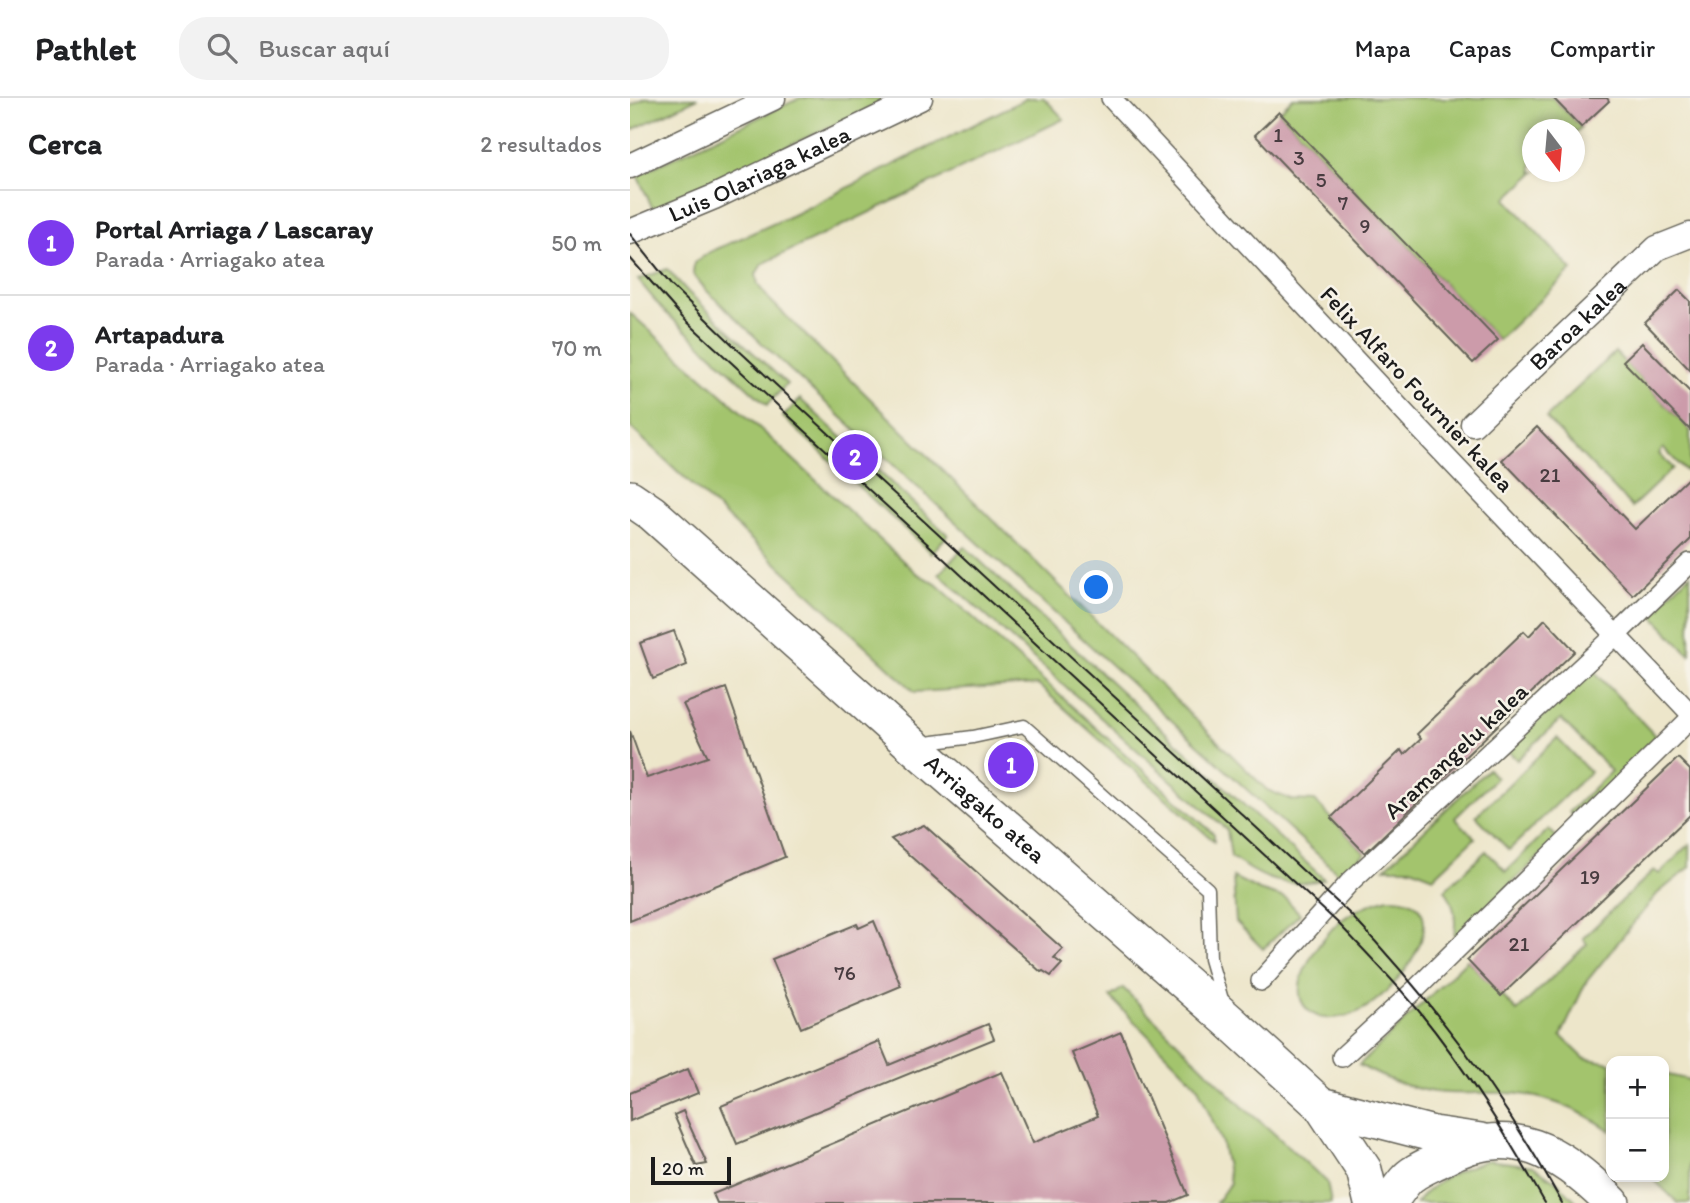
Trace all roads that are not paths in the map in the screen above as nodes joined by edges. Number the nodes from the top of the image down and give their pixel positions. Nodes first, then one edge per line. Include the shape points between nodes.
1 (773, 98) edge
2 (920, 98) edge
3 (1111, 98) edge
4 (630, 166) edge
5 (632, 232) edge
6 (1690, 235) edge
7 (1473, 424) dead end
8 (630, 483) edge
9 (641, 505) edge
10 (1690, 563) edge
11 (1616, 635) junction
12 (1690, 713) edge
13 (1690, 719) edge
14 (912, 745) junction
15 (1261, 981) dead end
16 (1228, 1020) junction
17 (1342, 1056) dead end
18 (1321, 1105) junction
19 (1488, 1143) junction
20 (1372, 1203) edge
21 (1389, 1203) edge
22 (1612, 1203) edge

1 - 4 street
2 - 5 street, Luis Olariaga kalea
3 - 11 street, Felix Alfaro Fournier kalea
6 - 7 street, Baroa kalea via 1657,248
8 - 9 main road, Arriagako atea
9 - 14 main road, Arriagako atea
10 - 11 street, Aramangelu kalea
11 - 12 street, Felix Alfaro Fournier kalea
11 - 15 street, Aramangelu kalea via 1350,882
13 - 17 street
14 - 16 main road, Arriagako atea
14 - 16 lane via 1024,726 1208,889 1210,959
16 - 18 main road, Arriagako atea
18 - 19 main road, Arriagako atea
18 - 20 main road, Arriagako atea via 1364,1170
19 - 21 main road via 1461,1148 1406,1179
19 - 22 main road via 1528,1144 1549,1153 1584,1174

